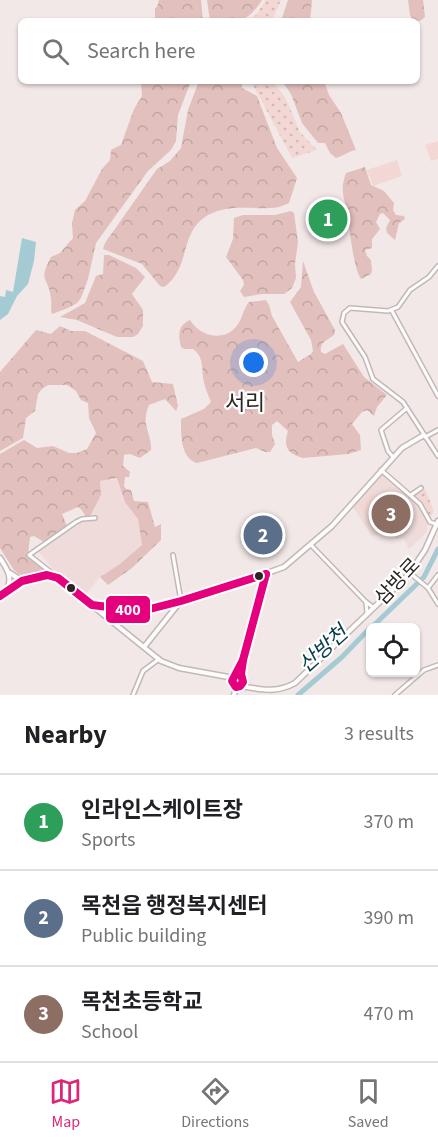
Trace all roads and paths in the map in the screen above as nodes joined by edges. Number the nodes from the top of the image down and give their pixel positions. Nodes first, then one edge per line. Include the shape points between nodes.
1 (438, 266) edge
2 (391, 310) junction
3 (438, 396) edge
4 (407, 408) junction
5 (438, 430) edge
6 (425, 436) junction
7 (438, 456) edge
8 (393, 457) junction
9 (381, 470) junction
10 (418, 488) dead end
11 (411, 495) junction
12 (95, 518) dead end
13 (437, 522) edge
14 (311, 546) junction
15 (173, 555) dead end
16 (0, 558) edge
17 (9, 572) junction
18 (410, 573) junction
19 (266, 574) junction
20 (438, 575) edge
21 (58, 578) junction
22 (22, 582) junction
23 (428, 588) junction
24 (6, 592) junction
25 (0, 596) edge
26 (181, 601) junction
27 (366, 602) junction
28 (438, 604) edge
29 (92, 605) junction
30 (374, 608) junction
31 (367, 613) junction
32 (144, 648) junction
33 (159, 659) junction
34 (243, 660) junction
35 (438, 665) edge
36 (234, 679) junction
37 (242, 680) junction
38 (236, 690) edge
39 (259, 690) junction
40 (133, 695) edge
41 (395, 695) edge

1 - 2 street
2 - 3 street
2 - 4 street via 350,308 342,322 365,357 372,378
4 - 6 street
4 - 8 street via 381,430
5 - 6 street
6 - 7 street
6 - 8 street
8 - 9 street
9 - 11 street
9 - 14 street
10 - 11 street
11 - 13 street via 430,522
12 - 21 street via 76,522 29,555
13 - 18 street, 삼방로
14 - 19 street via 290,564
14 - 27 street
15 - 26 street
16 - 17 street
17 - 22 street
17 - 24 street
18 - 23 street
18 - 30 street, 삼방로
19 - 26 street
19 - 34 street
20 - 23 street
21 - 22 street via 38,576
21 - 29 street
22 - 24 street
23 - 28 street
24 - 25 street
26 - 29 street via 142,610
26 - 32 street
27 - 30 street
27 - 31 street
29 - 32 street
30 - 31 street, 삼방로
31 - 39 street, 삼방로 via 294,683 274,691
32 - 33 street
33 - 36 street via 178,668
33 - 40 street via 143,671
34 - 36 street
34 - 37 street
35 - 41 street via 424,670
36 - 37 street
36 - 38 street
37 - 38 street
37 - 39 street
38 - 39 street, 삼방로

